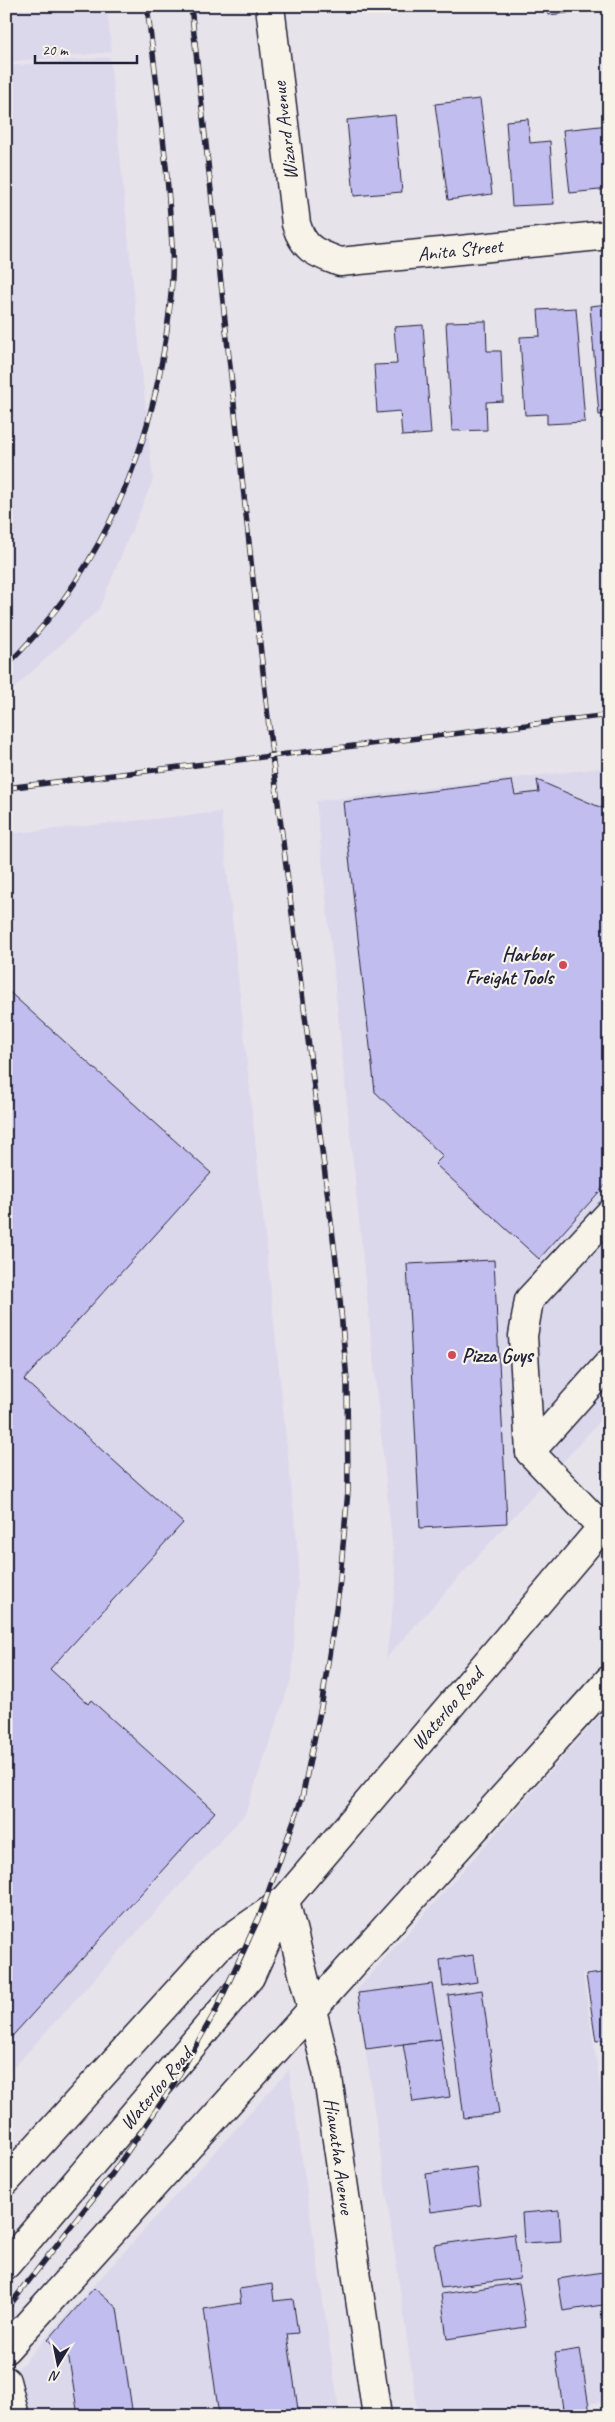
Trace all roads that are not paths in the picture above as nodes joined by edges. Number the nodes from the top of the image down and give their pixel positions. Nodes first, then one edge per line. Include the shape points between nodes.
1 (270, 6) edge
2 (609, 235) edge
3 (313, 251) joint
4 (609, 1214) edge
5 (609, 1363) edge
6 (530, 1452) junction
7 (605, 1523) edge
8 (609, 1680) edge
9 (285, 1900) junction
10 (312, 2010) junction
11 (6, 2181) edge
12 (6, 2265) edge
13 (6, 2349) edge
14 (6, 2381) edge
15 (15, 2416) edge
16 (377, 2416) edge

1 - 3 main road, Wizard Avenue via 296,224 300,238
2 - 3 main road, Anita Street via 340,262
4 - 6 main road via 530,1300 523,1336
5 - 6 main road
6 - 7 main road
7 - 9 main road, Waterloo Road
8 - 10 main road
9 - 10 main road, Hiawatha Avenue
9 - 11 main road, Waterloo Road via 218,1946
9 - 12 main road, Waterloo Road via 250,1977
10 - 13 main road
10 - 16 main road, Hiawatha Avenue via 327,2071
14 - 15 main road

